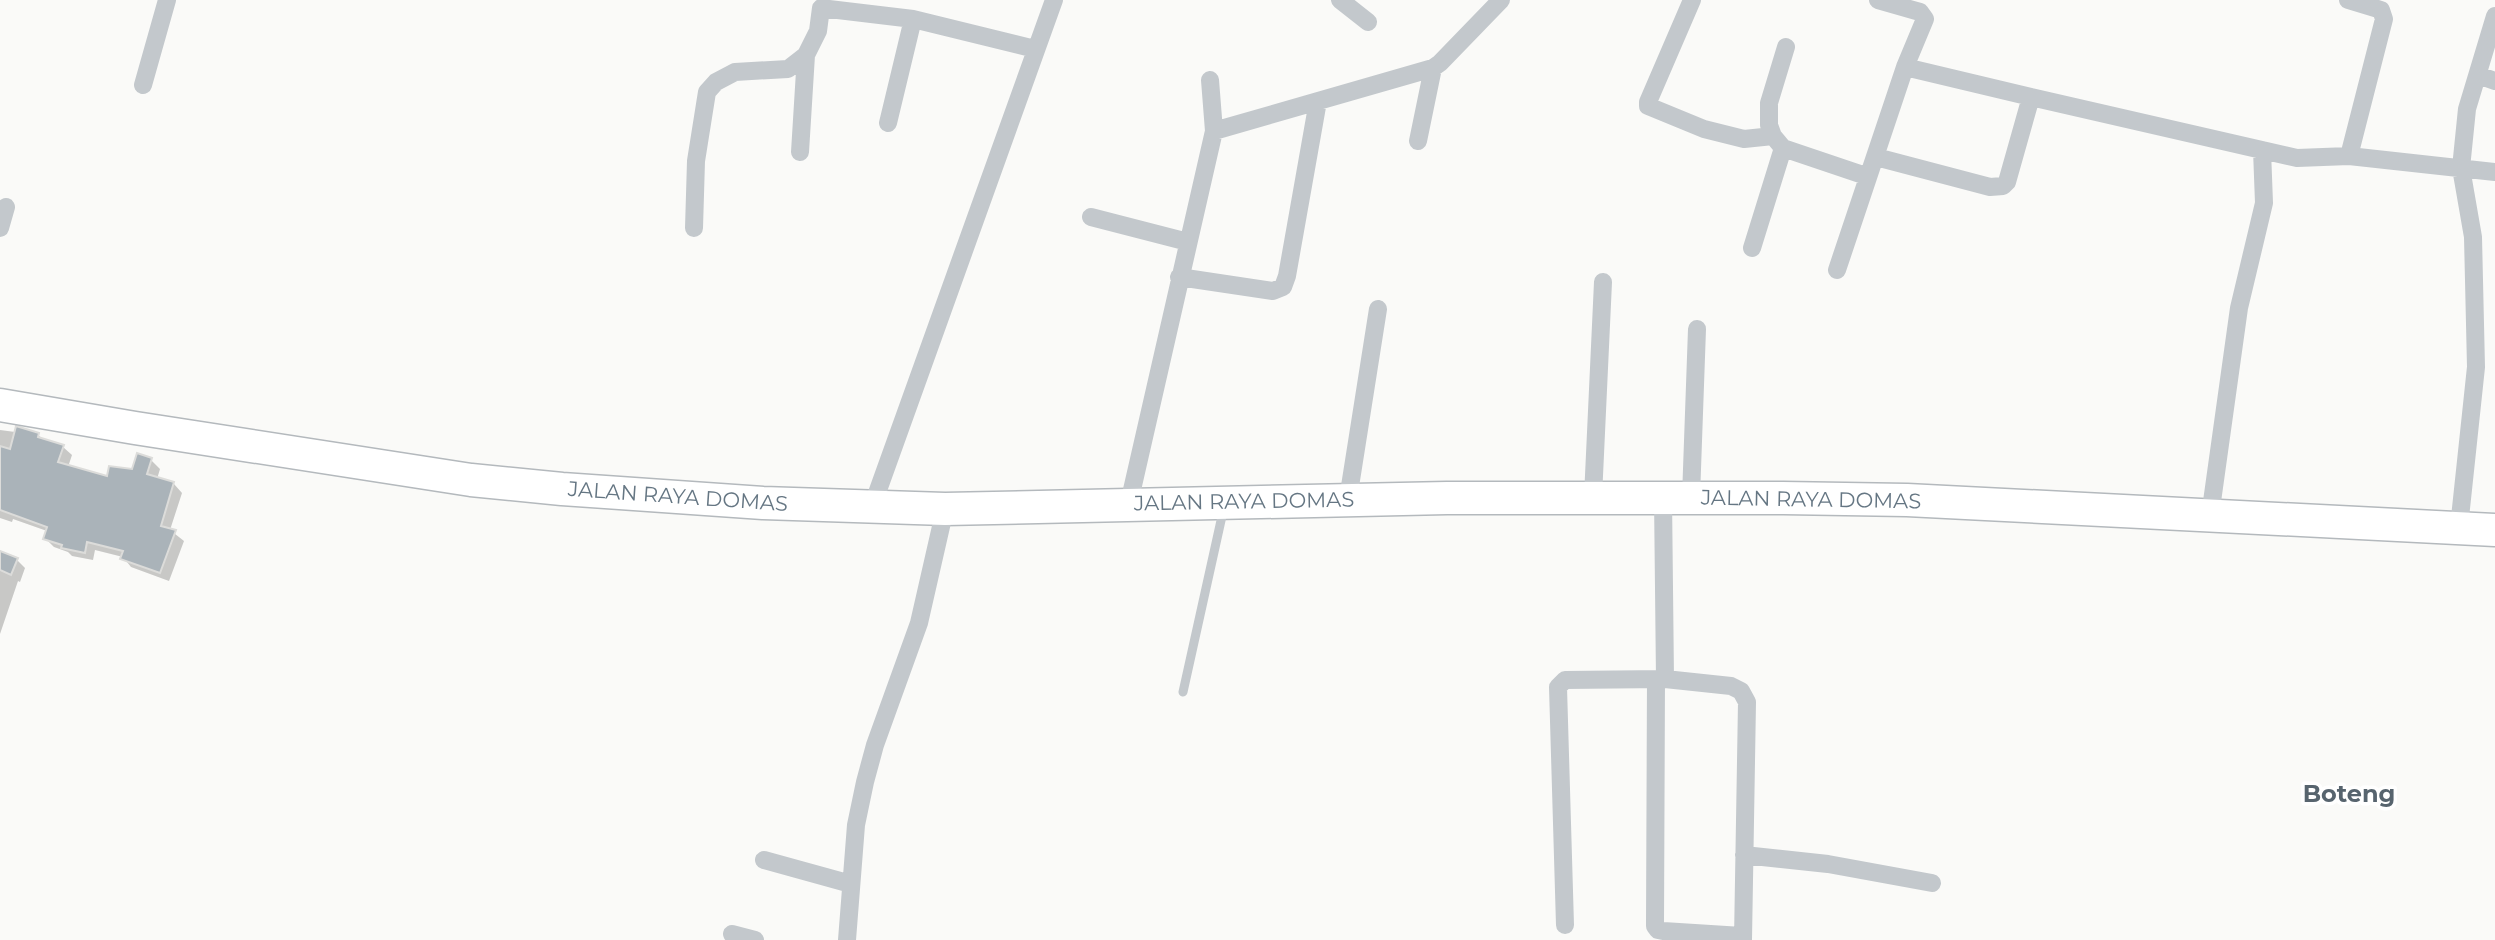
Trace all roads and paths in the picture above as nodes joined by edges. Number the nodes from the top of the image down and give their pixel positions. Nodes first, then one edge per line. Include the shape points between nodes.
1 (167, 0) edge
2 (1054, 0) edge
3 (1340, 0) edge
4 (1501, 0) edge
5 (1692, 0) edge
6 (1878, 0) edge
7 (2348, 0) edge
8 (822, 4) edge
9 (1362, 11) edge
10 (2495, 16) edge
11 (913, 19) junction
12 (1786, 47) dead end
13 (1035, 49) junction
14 (806, 55) junction
15 (1905, 67) junction
16 (1433, 68) junction
17 (2477, 75) junction
18 (1210, 80) dead end
19 (2495, 81) edge
20 (143, 85) dead end
21 (2031, 97) junction
22 (1318, 101) junction
23 (888, 123) dead end
24 (1214, 131) junction
25 (1418, 141) dead end
26 (1778, 142) junction
27 (2262, 150) junction
28 (800, 152) dead end
29 (1876, 156) junction
30 (2349, 156) junction
31 (2461, 168) junction
32 (2495, 172) edge
33 (1866, 176) junction
34 (6, 207) dead end
35 (1091, 217) dead end
36 (0, 228) edge
37 (694, 228) dead end
38 (1188, 242) junction
39 (1752, 248) dead end
40 (1837, 270) dead end
41 (1179, 277) junction
42 (1603, 282) dead end
43 (1378, 309) dead end
44 (1697, 329) dead end
45 (0, 405) edge
46 (1593, 497) junction
47 (1677, 497) junction
48 (1348, 499) junction
49 (1225, 502) junction
50 (1129, 503) junction
51 (872, 507) junction
52 (945, 509) junction
53 (2210, 516) junction
54 (2459, 527) junction
55 (2495, 530) edge
56 (1661, 679) junction
57 (1183, 692) dead end
58 (1744, 855) junction
59 (764, 860) dead end
60 (1932, 883) dead end
61 (851, 884) junction
62 (1565, 925) dead end
63 (732, 934) dead end
64 (1661, 936) edge
65 (1743, 938) edge
66 (755, 940) edge
67 (847, 940) edge

1 - 20 street
2 - 13 street
3 - 9 street
4 - 16 street
5 - 26 street via 1648,106 1704,130
6 - 15 street via 1924,15
7 - 30 street via 2381,10 2384,19
8 - 11 street
8 - 14 street via 818,31
10 - 17 street
11 - 13 street
11 - 23 street
12 - 26 street via 1769,103 1769,125
13 - 51 street
14 - 28 street
14 - 37 street via 788,69 735,72 707,92 696,161
15 - 21 street
15 - 29 street
16 - 22 street
16 - 25 street
17 - 19 street
17 - 31 street
18 - 24 street
21 - 27 street
21 - 29 street via 2003,186 1990,187
22 - 24 street
22 - 41 street via 1283,287 1273,291
24 - 38 street
26 - 33 street
26 - 39 street
27 - 30 street via 2297,158
27 - 53 street via 2264,203 2239,308
29 - 33 street
30 - 31 street
31 - 32 street
31 - 54 street via 2473,237 2476,367
33 - 40 street
34 - 36 street
35 - 38 street
38 - 41 street
41 - 50 street
42 - 46 street
43 - 48 street
44 - 47 street
45 - 51 highway, JALAN RAYA DOMAS via 471,480
46 - 47 highway, JALAN RAYA DOMAS
46 - 48 highway, JALAN RAYA DOMAS
47 - 53 highway, JALAN RAYA DOMAS via 1907,500
47 - 56 street
48 - 49 highway, JALAN RAYA DOMAS
49 - 50 highway, JALAN RAYA DOMAS
49 - 57 lane
50 - 52 highway, JALAN RAYA DOMAS
51 - 52 highway, JALAN RAYA DOMAS
52 - 61 street via 919,624 865,782
53 - 54 highway, JALAN RAYA DOMAS
54 - 55 highway, JALAN RAYA DOMAS
56 - 58 street via 1731,686 1741,691 1747,702
56 - 62 street via 1565,680 1558,687
56 - 64 street via 1655,926
58 - 60 street
58 - 65 street
59 - 61 street
61 - 67 street
63 - 66 street
64 - 65 street

